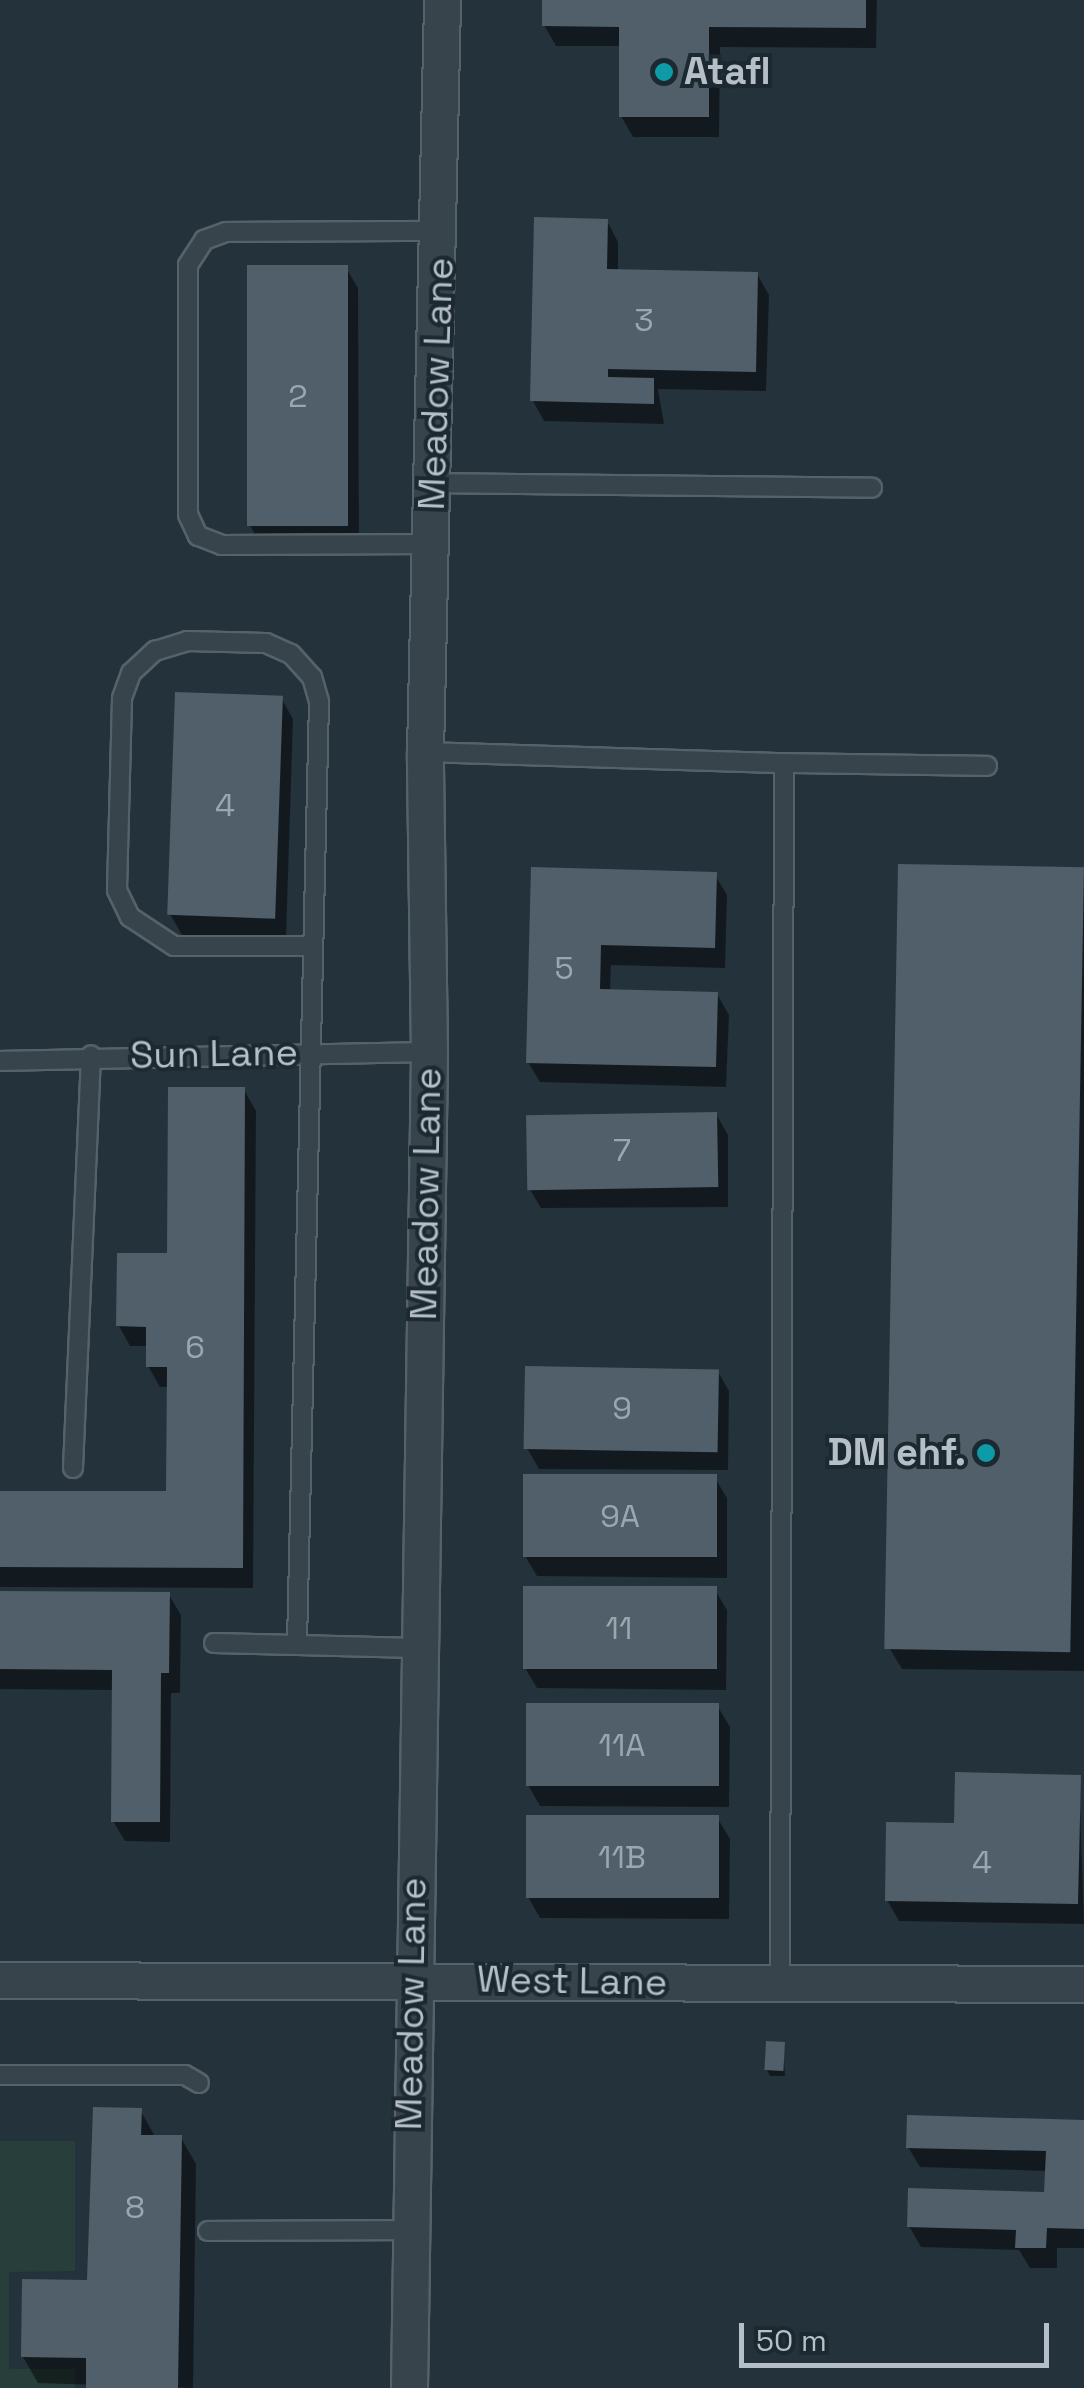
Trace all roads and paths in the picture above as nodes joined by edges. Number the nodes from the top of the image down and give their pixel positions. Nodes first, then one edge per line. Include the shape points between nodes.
1 (442, 0) edge
2 (442, 231) junction
3 (431, 483) junction
4 (872, 488) dead end
5 (430, 544) junction
6 (425, 752) junction
7 (784, 764) junction
8 (986, 766) dead end
9 (312, 946) junction
10 (429, 1052) junction
11 (310, 1053) junction
12 (91, 1055) junction
13 (0, 1061) edge
14 (73, 1468) dead end
15 (214, 1643) dead end
16 (297, 1645) junction
17 (416, 1648) junction
18 (412, 1978) junction
19 (0, 1980) edge
20 (1084, 1984) edge
21 (780, 1985) junction
22 (0, 2075) edge
23 (199, 2083) dead end
24 (408, 2230) junction
25 (208, 2231) dead end
26 (409, 2388) edge

1 - 2 street, Meadow Lane
2 - 3 street, Meadow Lane
2 - 5 lane via 226,232 204,240 188,265 188,515 198,536 222,544
3 - 4 lane
3 - 5 street, Meadow Lane
5 - 6 street, Meadow Lane
6 - 7 lane
6 - 10 street, Meadow Lane
7 - 8 lane
7 - 21 lane
9 - 9 lane via 174,946 130,916 117,890 122,698 131,673 154,651 187,641 266,643 291,654 312,677 318,702
9 - 11 lane
10 - 11 lane, Sun Lane
10 - 17 street, Meadow Lane
11 - 12 lane, Sun Lane
11 - 16 lane
12 - 13 lane, Sun Lane
12 - 14 lane
15 - 16 lane
16 - 17 lane
17 - 18 street, Meadow Lane
18 - 19 street, West Lane
18 - 21 street, West Lane
18 - 24 street, Meadow Lane
20 - 21 street, West Lane
22 - 23 lane via 185,2075
24 - 25 lane
24 - 26 street, Meadow Lane

